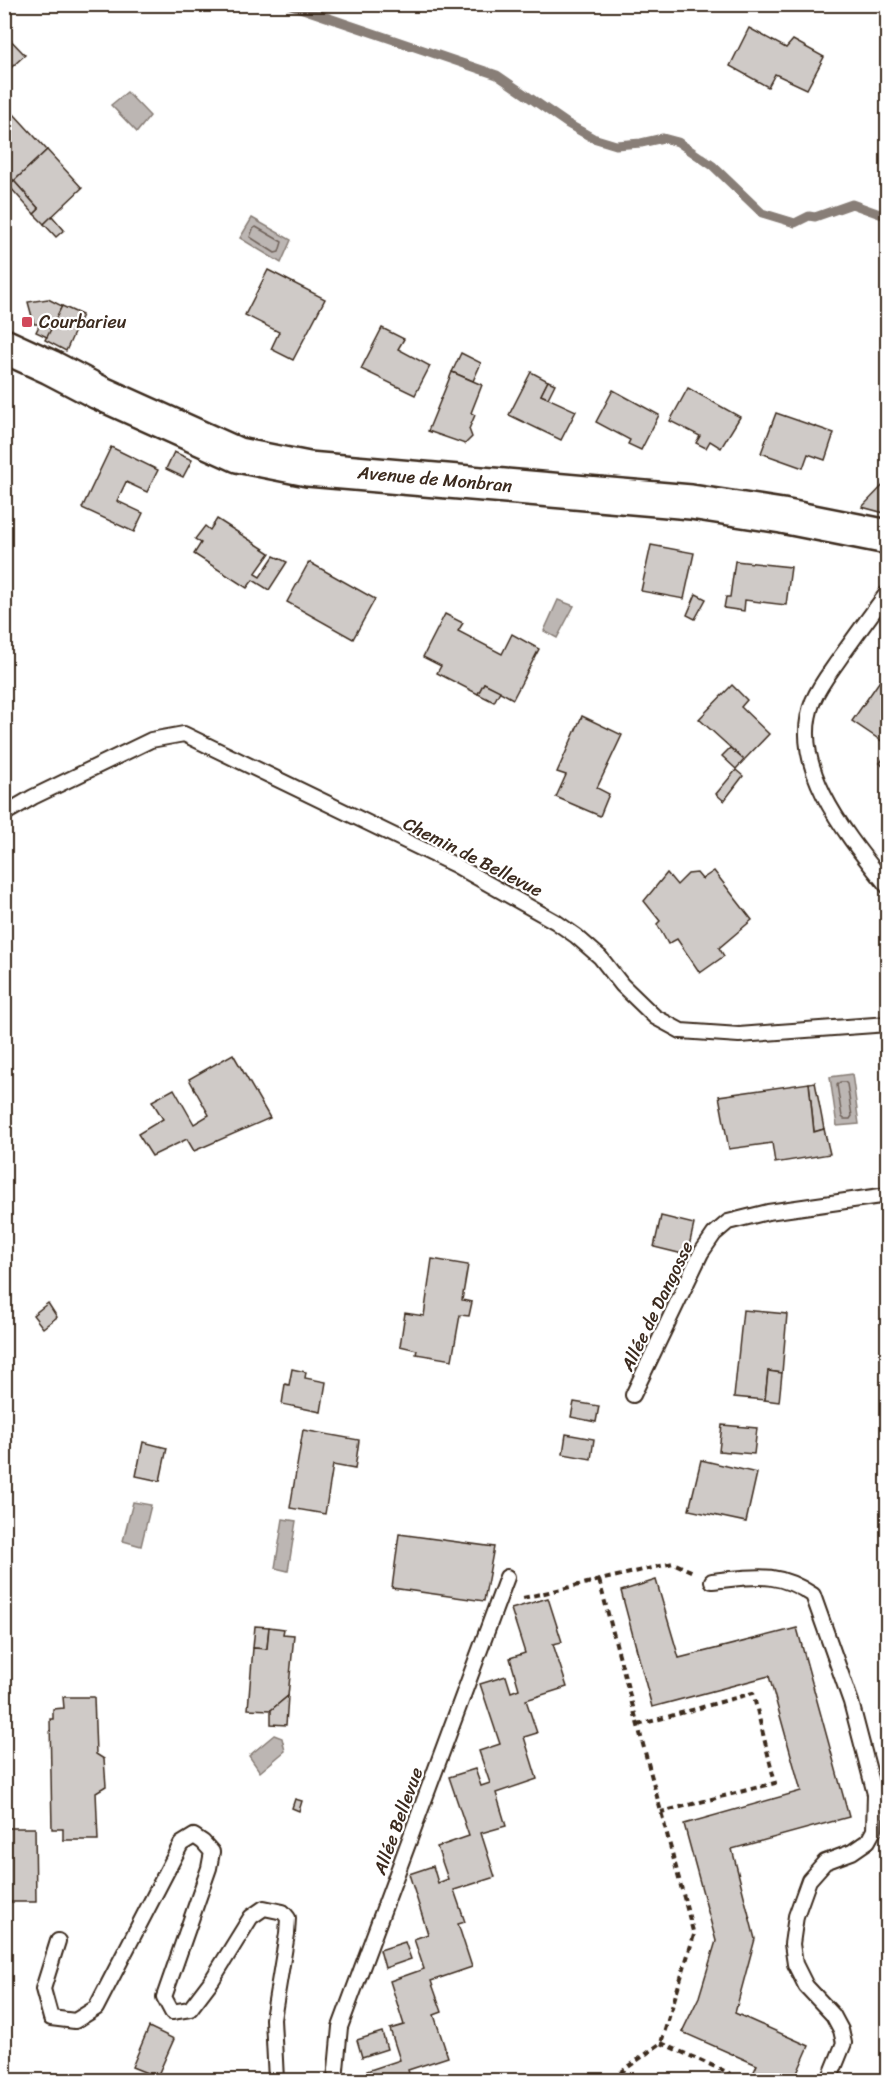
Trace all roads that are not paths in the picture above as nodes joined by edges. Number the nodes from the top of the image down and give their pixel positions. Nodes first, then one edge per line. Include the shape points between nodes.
1 (4, 346) edge
2 (888, 537) edge
3 (888, 592) edge
4 (4, 814) edge
5 (888, 887) edge
6 (888, 1024) edge
7 (888, 1195) edge
8 (633, 1395) dead end
9 (507, 1577) dead end
10 (712, 1581) road end
11 (58, 1941) dead end
12 (276, 2080) edge
13 (334, 2080) edge
14 (829, 2080) edge

1 - 2 street, Avenue de Monbran via 238,455 264,461 308,469 691,502
3 - 5 lane via 825,679 813,700 806,726 807,752 828,801 852,842
4 - 6 lane, Chemin de Bellevue via 151,740 184,734 455,865 556,922 600,957 655,1017 681,1031 739,1035
7 - 8 lane, Allée de Dangosse via 768,1212 728,1222 701,1252
9 - 13 lane, Allée Bellevue via 340,2027
10 - 14 lane via 765,1575 786,1580 813,1595 851,1702 875,1794 874,1830 868,1841 825,1862 809,1880 796,1916 792,1944 795,1964 806,1986 833,2015 844,2043
11 - 12 lane via 43,1989 51,2018 75,2021 96,2008 181,1844 194,1836 212,1852 164,1997 171,2012 190,2009 251,1917 264,1908 283,1912 288,1918 287,1934 273,2019

